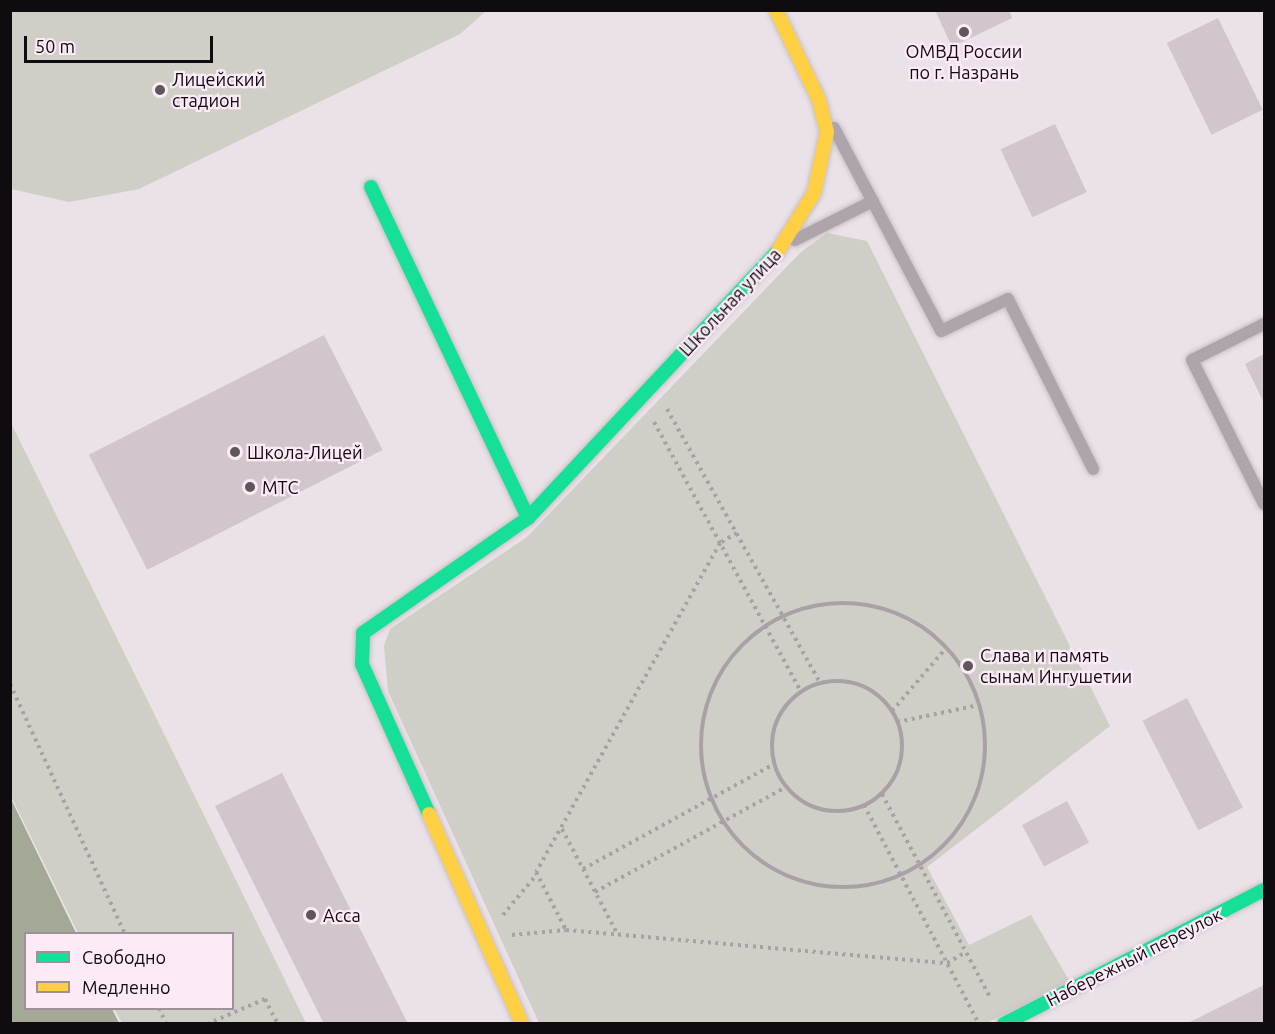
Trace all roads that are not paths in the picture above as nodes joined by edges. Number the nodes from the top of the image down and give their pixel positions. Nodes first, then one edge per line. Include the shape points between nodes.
1 (776, 10) edge
2 (819, 100) junction
3 (372, 186) dead end
4 (873, 201) junction
5 (783, 246) junction
6 (1264, 324) edge
7 (1093, 469) dead end
8 (1264, 504) edge
9 (528, 519) junction
10 (1264, 890) edge
11 (522, 1023) edge
12 (1004, 1023) edge

1 - 2 street, Школьная улица
2 - 4 lane
2 - 5 street, Школьная улица via 827,132 822,165 814,193
3 - 9 street
4 - 5 lane
4 - 7 lane via 941,332 1008,299
5 - 9 street, Школьная улица
6 - 8 lane via 1192,360
9 - 11 street, Школьная улица via 363,633 362,664
10 - 12 street, Набережный переулок

